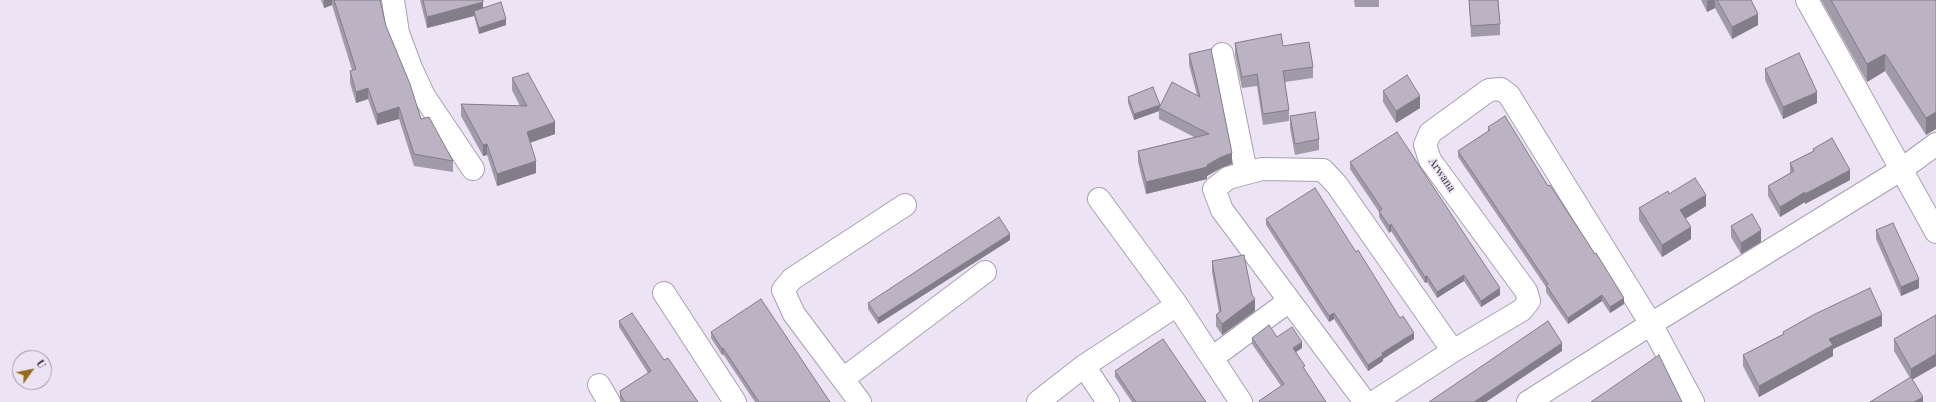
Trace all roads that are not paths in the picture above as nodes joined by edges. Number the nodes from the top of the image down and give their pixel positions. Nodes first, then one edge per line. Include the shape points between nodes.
1 (393, 0) edge
2 (1807, 0) edge
3 (1222, 54) dead end
4 (1936, 144) edge
5 (474, 169) dead end
6 (1902, 169) junction
7 (1246, 172) junction
8 (1099, 200) dead end
9 (905, 205) dead end
10 (1936, 232) edge
11 (985, 272) dead end
12 (664, 293) dead end
13 (1289, 301) junction
14 (1177, 305) junction
15 (1651, 324) junction
16 (1453, 351) junction
17 (1212, 358) junction
18 (1084, 366) junction
19 (843, 379) junction
20 (735, 402) edge
21 (860, 402) edge
22 (1038, 402) edge
23 (1108, 402) edge
24 (1241, 402) edge
25 (1365, 402) edge
26 (1374, 402) edge
27 (1528, 402) edge
28 (1693, 402) edge

1 - 5 street via 398,33 410,68 424,96
2 - 6 street
3 - 7 street
4 - 6 street
6 - 10 street
6 - 15 street
7 - 13 street via 1228,178 1214,189 1222,210
7 - 16 street via 1262,169 1323,170 1338,185
8 - 14 street
9 - 19 street via 792,279 783,290 794,314
11 - 19 street
12 - 20 street
13 - 17 street
13 - 25 street
14 - 17 street
14 - 18 street
15 - 16 street, Arwana via 1509,95 1501,89 1489,90 1430,133 1425,145 1430,160 1526,291 1529,301 1522,310
15 - 27 street
15 - 28 street
16 - 26 street, Arwana
17 - 24 street
18 - 22 street
18 - 23 street
19 - 21 street

